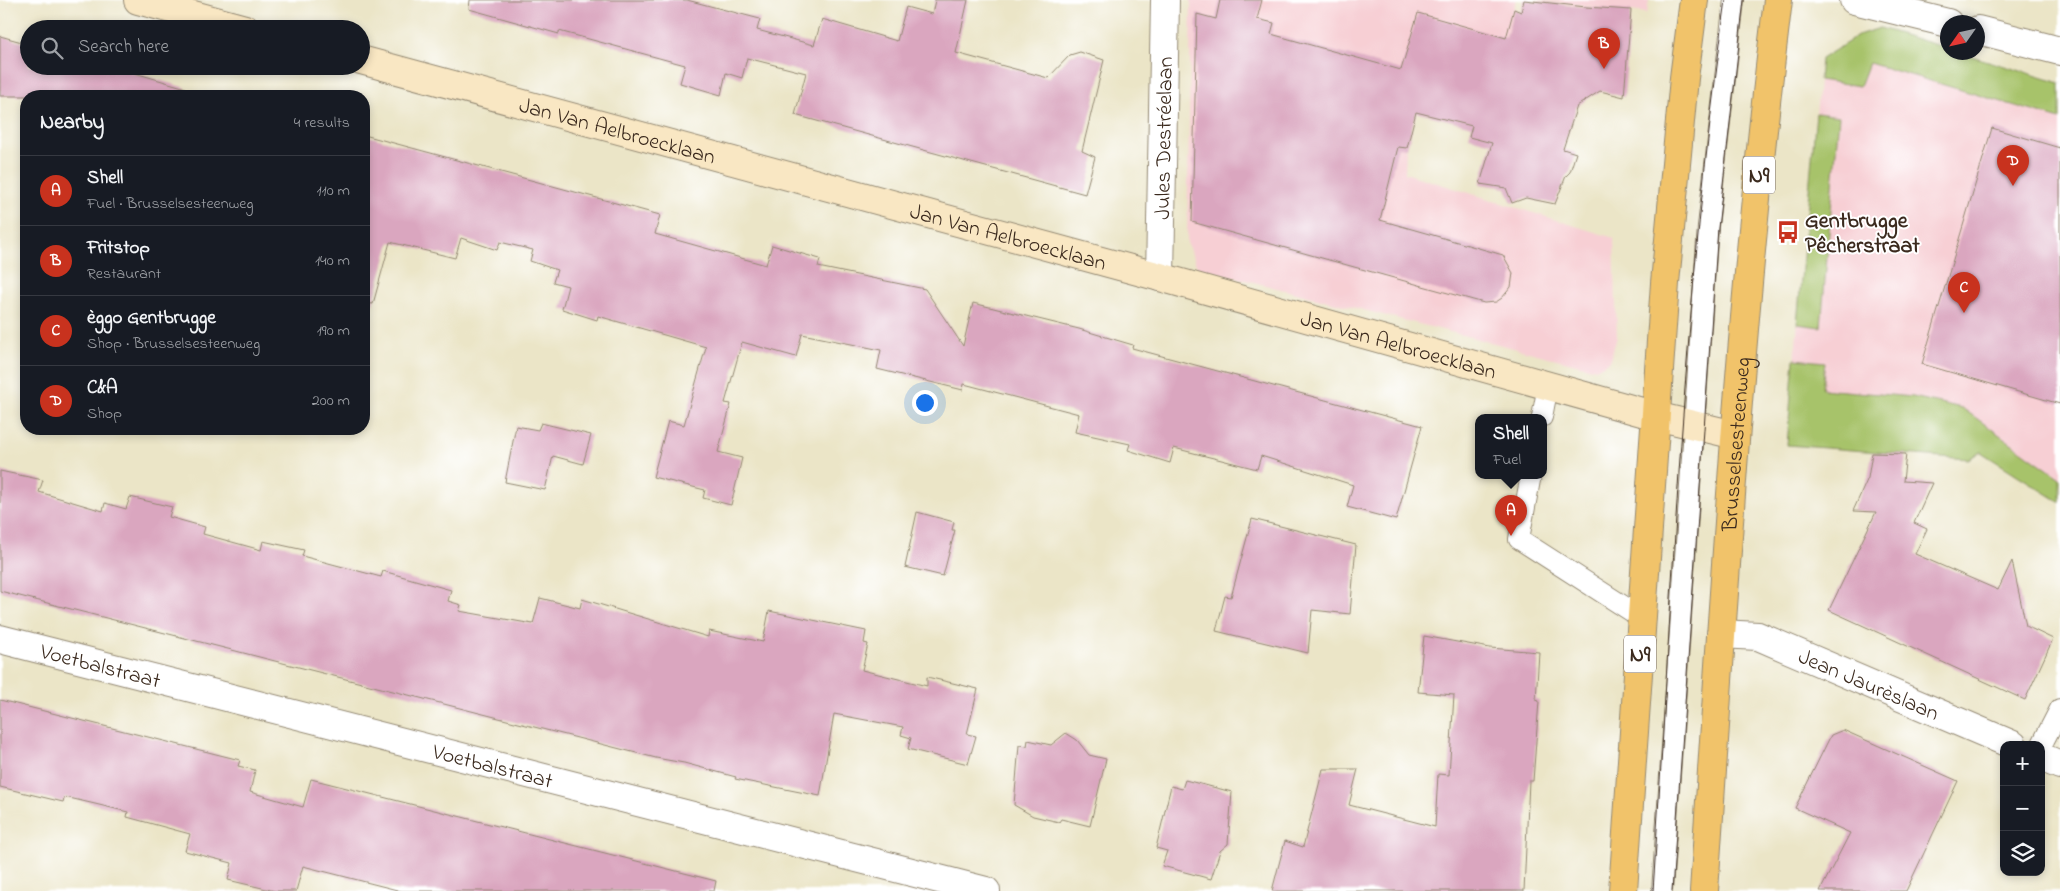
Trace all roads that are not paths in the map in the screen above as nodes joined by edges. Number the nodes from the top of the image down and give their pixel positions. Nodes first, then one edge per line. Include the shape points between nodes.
1 (138, 0) edge
2 (1165, 0) edge
3 (1694, 0) edge
4 (1734, 0) edge
5 (1778, 0) edge
6 (1854, 0) edge
7 (212, 20) edge
8 (1940, 21) edge
9 (1985, 32) edge
10 (2060, 51) edge
11 (370, 62) edge
12 (1160, 277) junction
13 (1548, 386) junction
14 (1543, 414) edge
15 (1656, 416) junction
16 (1693, 425) junction
17 (1736, 435) junction
18 (1530, 479) edge
19 (1642, 618) junction
20 (1721, 634) junction
21 (0, 639) edge
22 (2060, 709) edge
23 (2004, 741) edge
24 (2044, 741) edge
25 (2045, 759) edge
26 (2060, 765) edge
27 (986, 891) edge
28 (1623, 891) edge
29 (1662, 891) edge
30 (1704, 891) edge

1 - 7 street
2 - 12 street, Jules Destréelaan
3 - 15 main road, N9 via 1667,264
4 - 16 lane via 1708,226
5 - 17 main road, Brusselsesteenweg / N9 via 1756,195
6 - 8 street
9 - 10 street
11 - 12 street, Jan Van Aelbroecklaan
12 - 13 street, Jan Van Aelbroecklaan
13 - 14 lane
13 - 15 street, Jan Van Aelbroecklaan
15 - 16 street, Jan Van Aelbroecklaan
15 - 19 main road, N9
16 - 17 street, Jan Van Aelbroecklaan
16 - 29 lane
17 - 20 main road, Brusselsesteenweg / N9
18 - 19 lane via 1519,539
19 - 28 main road, N9
20 - 23 street, Jean Jaurèslaan via 1758,636
20 - 30 main road, Brusselsesteenweg / N9
21 - 27 street, Voetbalstraat
22 - 24 lane
25 - 26 street

